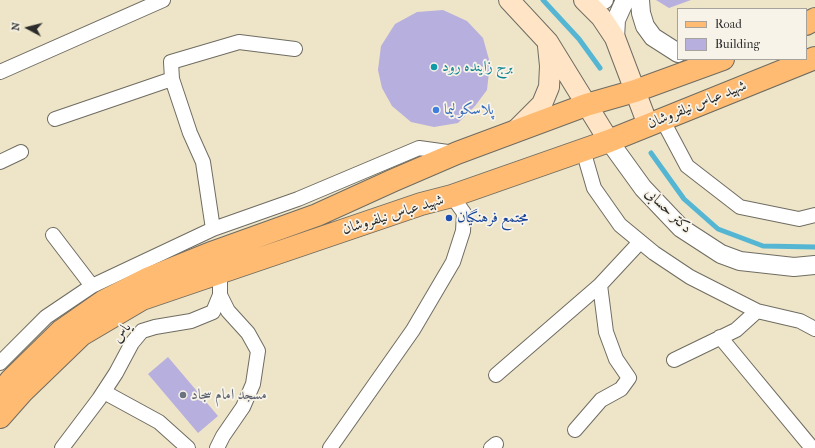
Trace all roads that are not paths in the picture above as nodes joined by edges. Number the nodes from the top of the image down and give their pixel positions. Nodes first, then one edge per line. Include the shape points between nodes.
1 (164, 0) edge
2 (509, 0) edge
3 (584, 0) edge
4 (592, 0) edge
5 (604, 0) edge
6 (635, 2) edge
7 (615, 38) junction
8 (548, 42) junction
9 (295, 49) dead end
10 (677, 52) edge
11 (815, 58) edge
12 (712, 60) edge
13 (0, 72) edge
14 (172, 79) junction
15 (635, 91) junction
16 (586, 106) junction
17 (55, 119) dead end
18 (655, 122) junction
19 (514, 132) junction
20 (608, 141) junction
21 (583, 150) junction
22 (20, 152) dead end
23 (457, 153) junction
24 (0, 162) edge
25 (414, 171) junction
26 (452, 196) junction
27 (421, 204) junction
28 (815, 215) edge
29 (213, 229) junction
30 (53, 235) dead end
31 (640, 242) junction
32 (815, 265) edge
33 (220, 272) junction
34 (600, 284) junction
35 (92, 286) junction
36 (220, 295) junction
37 (757, 311) junction
38 (815, 329) edge
39 (720, 337) junction
40 (674, 360) dead end
41 (0, 363) edge
42 (496, 375) dead end
43 (104, 392) junction
44 (0, 394) edge
45 (0, 417) edge
46 (575, 430) dead end
47 (182, 446) edge
48 (62, 448) edge
49 (217, 448) edge
50 (330, 448) edge
51 (812, 448) edge

1 - 13 street
2 - 8 main road
3 - 7 main road via 601,17
4 - 5 street
6 - 7 street via 616,20
6 - 10 street via 645,26 653,37
7 - 15 main road
8 - 16 main road
8 - 19 main road via 549,87 542,104
9 - 14 street via 239,42 171,62
11 - 18 main road, شهید عباس نیلفروشان
12 - 15 main road, شهید عباس نیلفروشان
14 - 17 street
14 - 29 street via 190,133 203,162
15 - 16 main road, شهید عباس نیلفروشان
15 - 18 main road
16 - 19 main road, شهید عباس نیلفروشان
16 - 20 main road
18 - 20 main road, شهید عباس نیلفروشان
18 - 28 street via 688,166 740,207 799,219
19 - 23 main road, شهید عباس نیلفروشان
20 - 21 main road, شهید عباس نیلفروشان
20 - 32 street, دکتر حسابی via 643,188 681,228 721,254 740,261 794,267
21 - 26 main road, شهید عباس نیلفروشان
21 - 31 street via 594,188 620,225
22 - 24 street
23 - 25 main road, شهید عباس نیلفروشان
23 - 29 street via 418,148 298,199
25 - 27 main road via 403,182 400,190 402,199
25 - 44 main road, شهید عباس نیلفروشان via 318,215 147,279 104,302 61,331
26 - 27 main road, شهید عباس نیلفروشان
26 - 50 street via 464,213 463,231 453,262 413,330
27 - 33 main road, شهید عباس نیلفروشان
29 - 35 street
30 - 35 street
31 - 34 street
31 - 37 street via 690,277
33 - 36 street, یاس
33 - 45 main road, شهید عباس نیلفروشان via 142,299 81,335 22,391
34 - 42 street
34 - 46 street via 606,332 616,359 629,378 621,389 601,400
35 - 41 street via 46,317
36 - 43 street, یاس via 213,312 190,321 142,331 132,343
36 - 49 street via 228,311 248,333 258,351 253,384 243,407 222,436
37 - 38 street via 800,322
37 - 39 street via 736,330
39 - 40 street
39 - 51 street
43 - 47 street via 159,422
43 - 48 street, یاس

